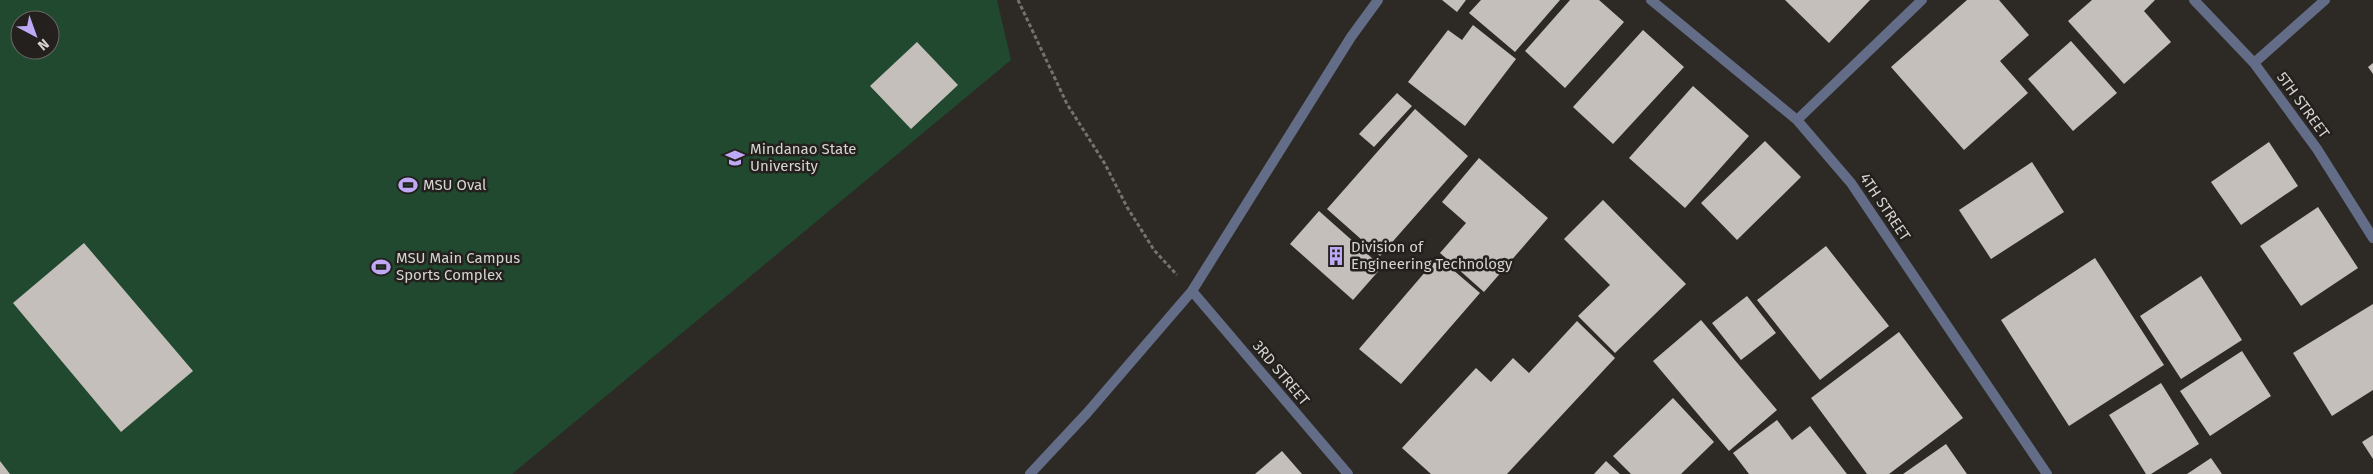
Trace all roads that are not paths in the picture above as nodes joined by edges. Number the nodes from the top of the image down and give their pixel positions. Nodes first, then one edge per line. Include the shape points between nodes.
1 (1378, 0) edge
2 (1651, 0) edge
3 (1922, 0) edge
4 (2194, 0) edge
5 (2325, 0) edge
6 (2254, 63) junction
7 (1797, 120) junction
8 (2373, 238) edge
9 (1192, 291) junction
10 (1030, 474) edge
11 (1348, 474) edge
12 (2047, 474) edge

1 - 9 street via 1350,37
2 - 7 street, 4TH STREET
3 - 7 street
4 - 6 street, 5TH STREET
5 - 6 street
6 - 8 street, 5TH STREET via 2317,149
7 - 12 street, 4TH STREET via 1851,183
9 - 10 street
9 - 11 street, 3RD STREET

